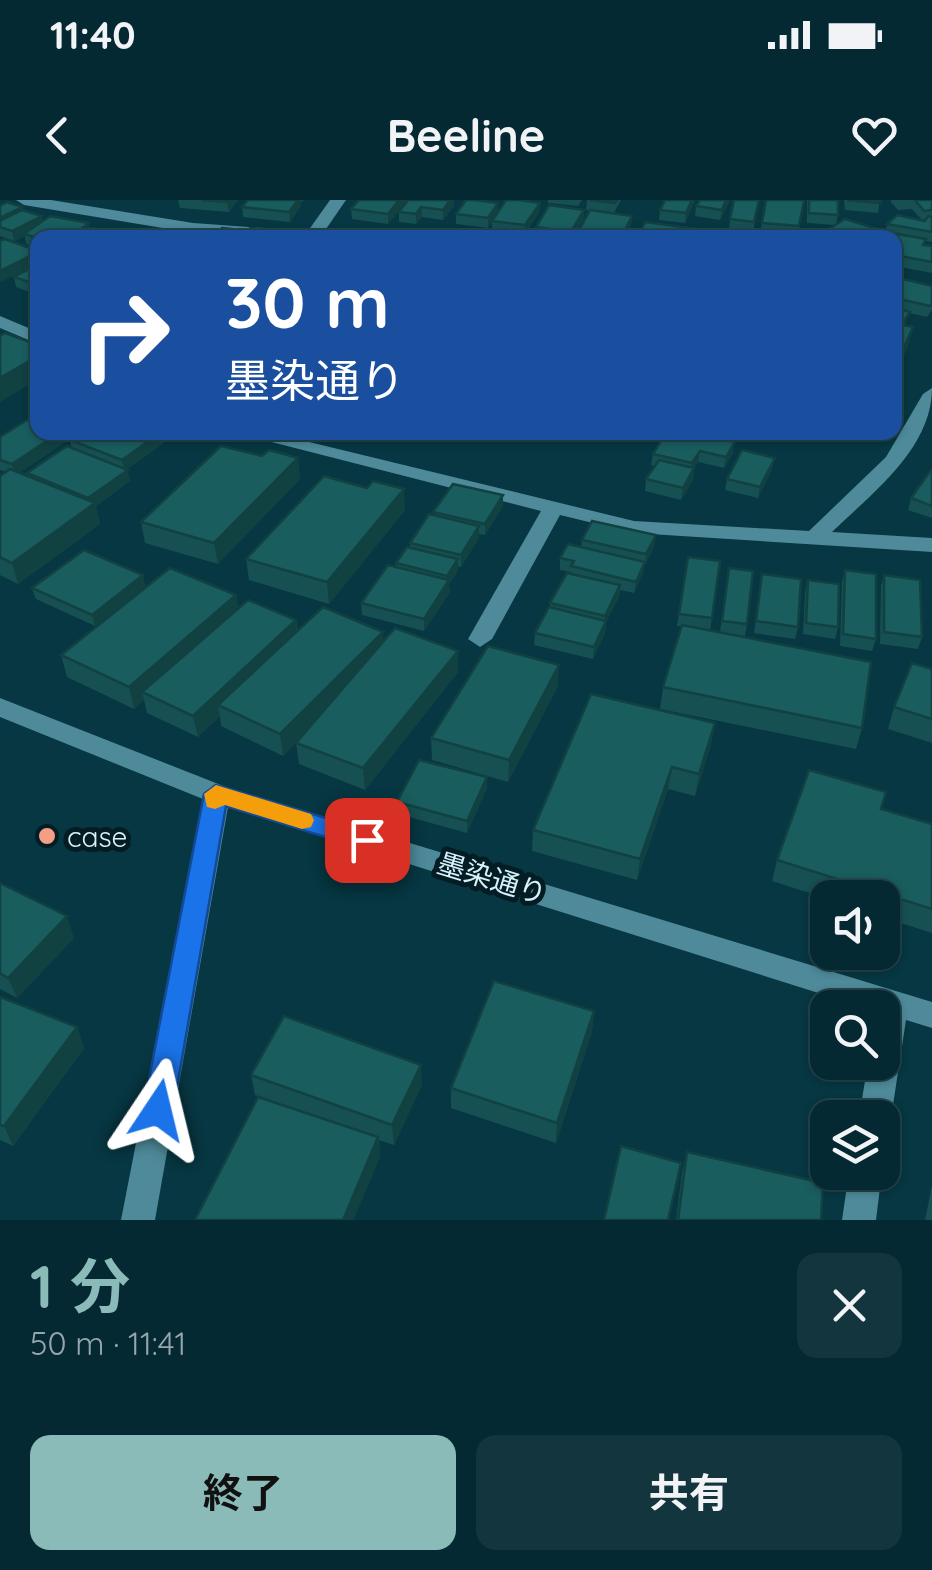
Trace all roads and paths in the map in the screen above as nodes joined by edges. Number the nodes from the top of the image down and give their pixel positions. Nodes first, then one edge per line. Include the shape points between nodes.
1 (24, 200) edge
2 (135, 200) edge
3 (338, 200) edge
4 (122, 216) junction
5 (233, 230) edge
6 (317, 230) edge
7 (0, 321) edge
8 (30, 335) edge
9 (932, 394) edge
10 (276, 440) edge
11 (554, 508) junction
12 (815, 538) junction
13 (932, 544) edge
14 (480, 639) dead end
15 (0, 707) edge
16 (216, 794) junction
17 (860, 990) edge
18 (900, 1003) edge
19 (932, 1016) edge
20 (863, 1190) edge
21 (138, 1220) edge
22 (859, 1220) edge

1 - 4 street
2 - 4 street
3 - 6 street
4 - 5 street
7 - 8 street
9 - 12 street via 894,460
10 - 11 street
11 - 12 street via 634,526
11 - 14 street
12 - 13 street
15 - 16 street, 墨染通り
16 - 17 street, 墨染通り
16 - 21 street
18 - 19 street, 墨染通り
20 - 22 street

